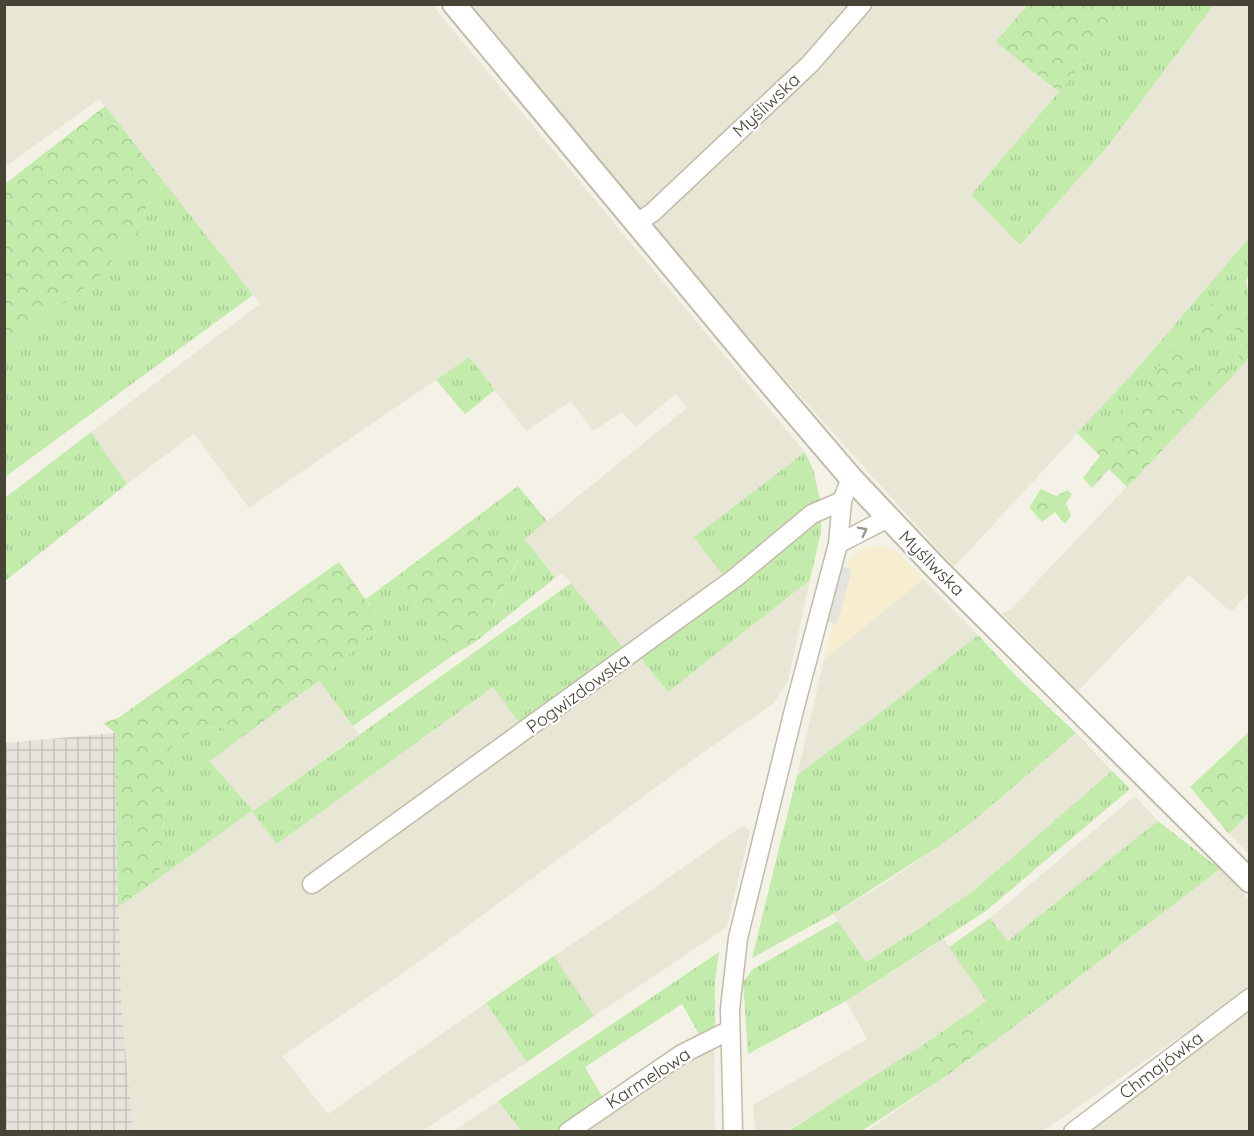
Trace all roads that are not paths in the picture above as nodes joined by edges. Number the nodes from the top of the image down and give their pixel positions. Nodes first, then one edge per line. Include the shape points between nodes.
1 (454, 4) edge
2 (862, 4) edge
3 (636, 224) junction
4 (850, 478) junction
5 (842, 501) junction
6 (888, 518) junction
7 (838, 544) junction
8 (1250, 880) edge
9 (312, 885) dead end
10 (1250, 998) edge
11 (730, 1029) junction
12 (568, 1131) edge
13 (733, 1131) edge
14 (1073, 1131) edge

1 - 3 street, Myśliwska
2 - 3 street, Myśliwska via 810,64
3 - 4 street, Myśliwska
4 - 5 street
4 - 6 street, Myśliwska
5 - 7 street
5 - 9 street, Pogwizdowska via 812,514 735,578
7 -> 6 street
6 - 8 street, Myśliwska
7 - 11 street via 742,921 731,986
10 - 14 street, Chmajówka
11 - 12 street, Karmelowa via 682,1054
11 - 13 street

